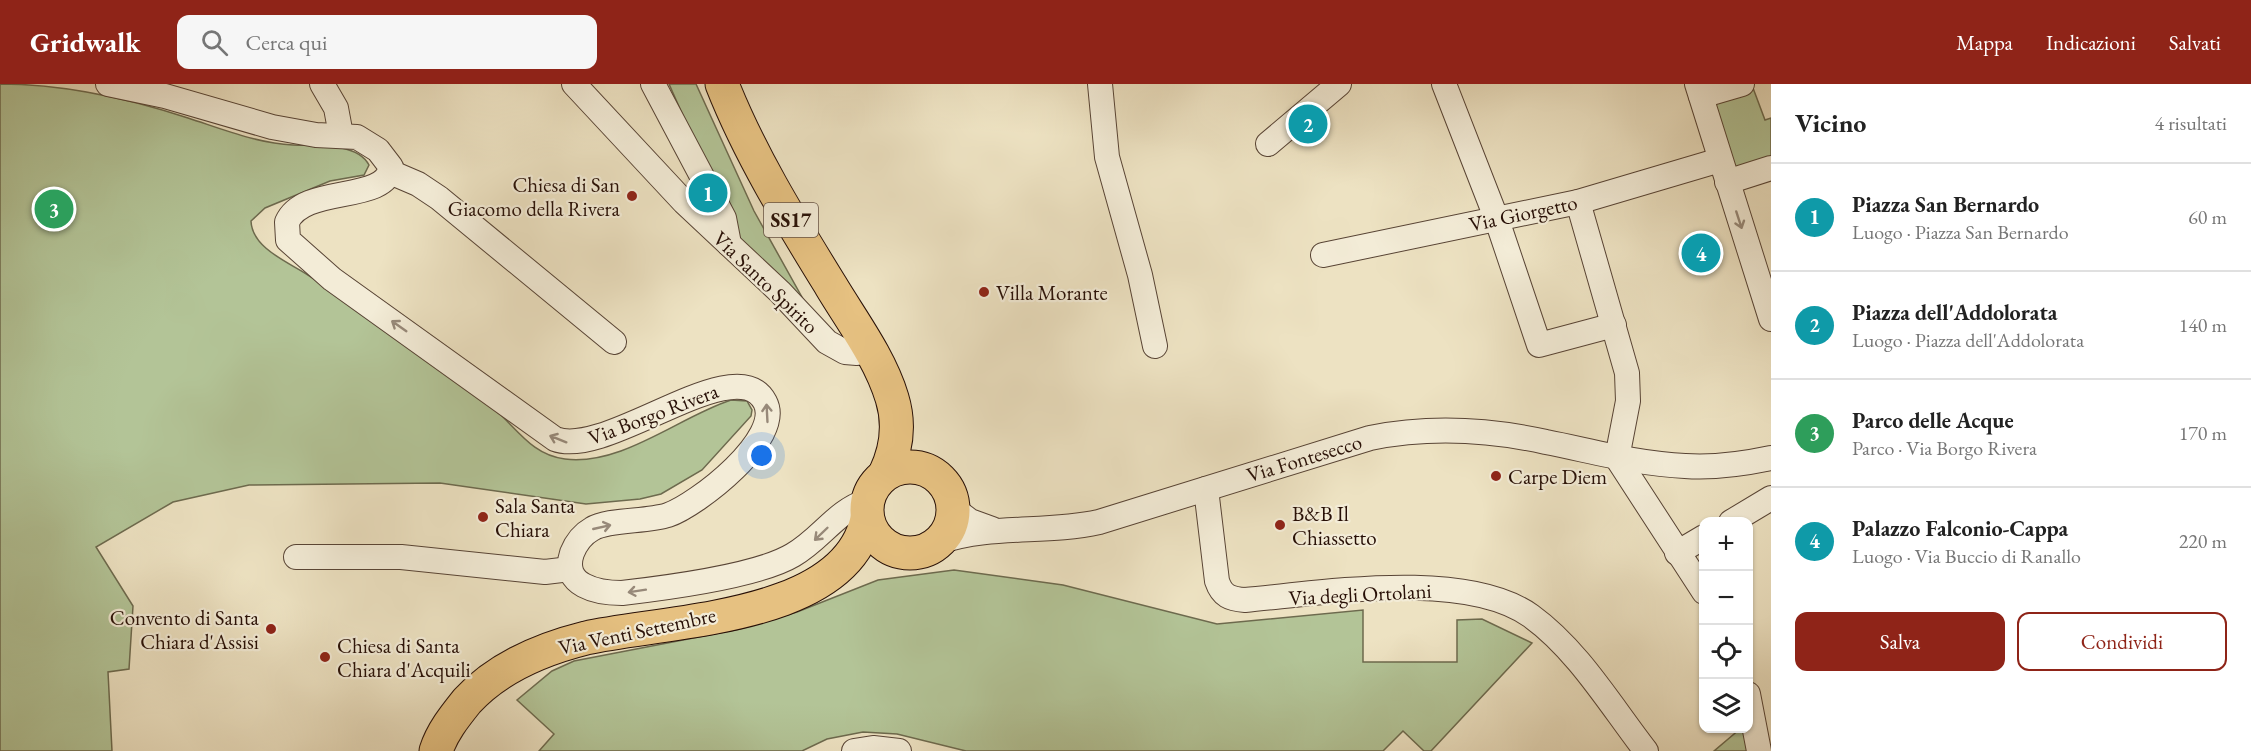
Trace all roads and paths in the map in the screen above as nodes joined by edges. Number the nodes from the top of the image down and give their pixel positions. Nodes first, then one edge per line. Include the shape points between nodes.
1 (108, 84) edge
2 (322, 84) edge
3 (574, 84) edge
4 (653, 84) edge
5 (722, 84) edge
6 (1100, 84) edge
7 (1339, 84) edge
8 (1444, 84) edge
9 (1742, 84) edge
10 (1699, 90) edge
11 (341, 135) junction
12 (1268, 144) dead end
13 (1771, 168) edge
14 (1724, 171) junction
15 (390, 172) junction
16 (1578, 202) junction
17 (1497, 220) junction
18 (729, 244) junction
19 (1323, 255) dead end
20 (1765, 277) edge
21 (1771, 319) edge
22 (1614, 326) junction
23 (614, 342) dead end
24 (1155, 346) dead end
25 (869, 351) junction
26 (897, 426) junction
27 (1617, 458) junction
28 (1771, 458) edge
29 (926, 469) junction
30 (885, 474) junction
31 (1206, 489) junction
32 (1771, 498) edge
33 (953, 508) junction
34 (867, 510) junction
35 (1739, 517) edge
36 (995, 529) junction
37 (1699, 540) edge
38 (939, 542) junction
39 (894, 550) junction
40 (1677, 553) junction
41 (296, 556) dead end
42 (570, 569) junction
43 (837, 570) junction
44 (1699, 585) edge
45 (1753, 717) edge
46 (436, 751) edge
47 (854, 751) edge
48 (899, 751) edge
49 (1646, 751) edge
50 (1759, 751) edge

1 - 11 street via 272,127
2 - 11 street via 336,108
3 - 18 street, Via Santo Spirito via 684,202
4 - 18 street via 724,218
5 - 25 main road, SS17 via 764,172
6 - 24 street via 1107,157
7 - 12 street
8 - 17 street
9 - 10 street
10 - 14 street
11 - 15 street via 364,140 378,150 389,161
13 - 14 street, Via Giorgetto
14 - 16 street, Via Giorgetto
14 -> 20 street
15 - 23 street via 440,198
42 -> 15 street, Via Borgo Rivera via 576,545 595,527 669,515 711,490 761,437 768,420 767,404 750,388 732,386 582,442 563,442 545,433 332,279 288,240 285,226 298,209 328,196 380,185
16 - 17 street, Via Giorgetto
16 - 22 street
17 - 19 street, Via Giorgetto
17 - 22 street via 1539,345
18 - 25 street, Via Santo Spirito via 835,348
20 - 21 street
22 - 27 street via 1629,387
25 - 26 main road, SS17 via 892,398
26 - 29 main road, SS17
26 - 30 main road, SS17
27 - 28 street, Via Fontesecco via 1707,467
27 - 31 street, Via Fontesecco via 1494,433 1409,431 1370,438
27 - 40 street
29 - 30 main road via 905,466
29 - 33 main road via 942,481
30 - 34 main road via 877,481
31 - 36 street, Via Fontesecco via 1081,526
31 - 49 street, Via degli Ortolani via 1217,581 1228,598 1415,588 1472,593 1510,604 1559,642
32 - 35 street
33 - 36 street, Via Fontesecco via 970,521
33 - 38 main road via 950,527
34 - 39 main road via 878,540
34 -> 42 street via 846,510 792,556 749,570 610,593 581,584
34 - 43 main road, Via Venti Settembre via 857,545
36 - 38 street, Via Fontesecco
37 - 40 street
38 - 39 main road via 913,553
39 - 43 main road, Via Venti Settembre via 861,556
40 - 44 street
41 - 42 street via 401,557 552,572
43 - 46 main road, Via Venti Settembre via 813,588 770,604 585,639 525,659 492,678 471,697 454,717
45 - 50 street
47 - 48 street

